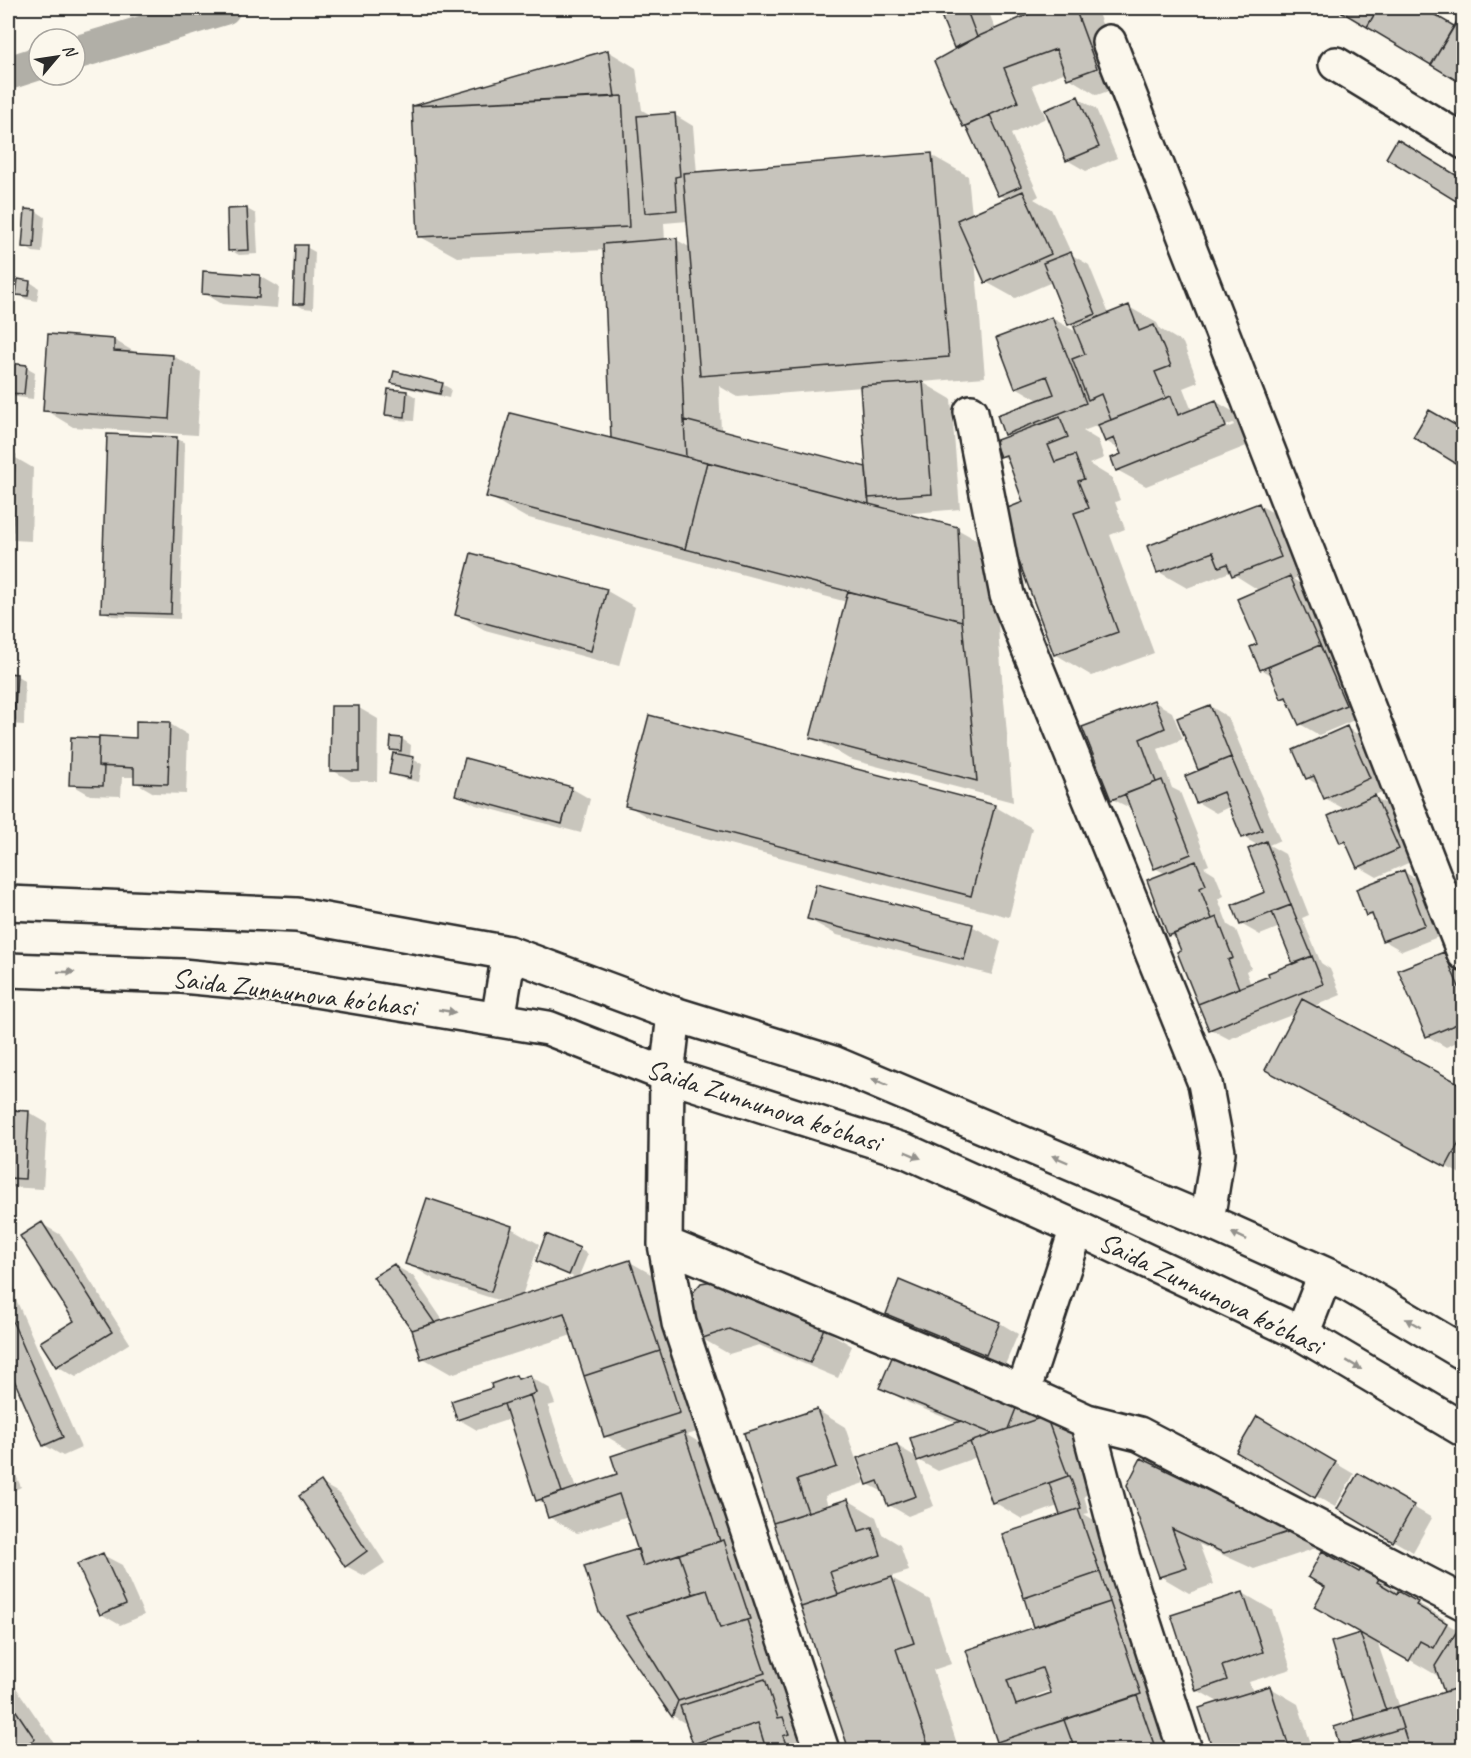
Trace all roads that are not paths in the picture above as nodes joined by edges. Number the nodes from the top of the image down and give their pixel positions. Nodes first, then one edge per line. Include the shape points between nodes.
1 (1109, 42) dead end
2 (1336, 64) dead end
3 (1464, 142) edge
4 (971, 412) dead end
5 (8, 903) edge
6 (508, 953) junction
7 (1464, 954) edge
8 (8, 970) edge
9 (674, 1014) junction
10 (498, 1020) junction
11 (667, 1075) junction
12 (1207, 1221) junction
13 (1077, 1228) junction
14 (664, 1244) junction
15 (1325, 1275) junction
16 (1302, 1334) junction
17 (1464, 1353) edge
18 (1023, 1392) junction
19 (1087, 1421) junction
20 (1464, 1430) edge
21 (1464, 1603) edge
22 (822, 1750) edge
23 (1185, 1750) edge

1 - 7 street
2 - 3 street
4 - 12 street via 1007,595 1205,1083 1218,1152
5 - 6 street, Saida Zunnunova ko'chasi via 297,915
6 - 9 street, Saida Zunnunova ko'chasi
6 - 10 street
8 -> 10 street, Saida Zunnunova ko'chasi via 182,976 297,987
9 - 11 street
12 -> 9 street, Saida Zunnunova ko'chasi via 833,1063
10 - 11 street, Saida Zunnunova ko'chasi via 548,1028
11 -> 13 street, Saida Zunnunova ko'chasi via 906,1151
11 - 14 street
15 -> 12 street, Saida Zunnunova ko'chasi
13 - 16 street, Saida Zunnunova ko'chasi
13 - 18 street
14 - 18 street
14 - 22 street via 679,1323
15 - 16 street
17 -> 15 street, Saida Zunnunova ko'chasi via 1349,1285
16 -> 20 street, Saida Zunnunova ko'chasi
18 - 19 street
19 - 21 street via 1139,1434
19 - 23 street via 1123,1558

